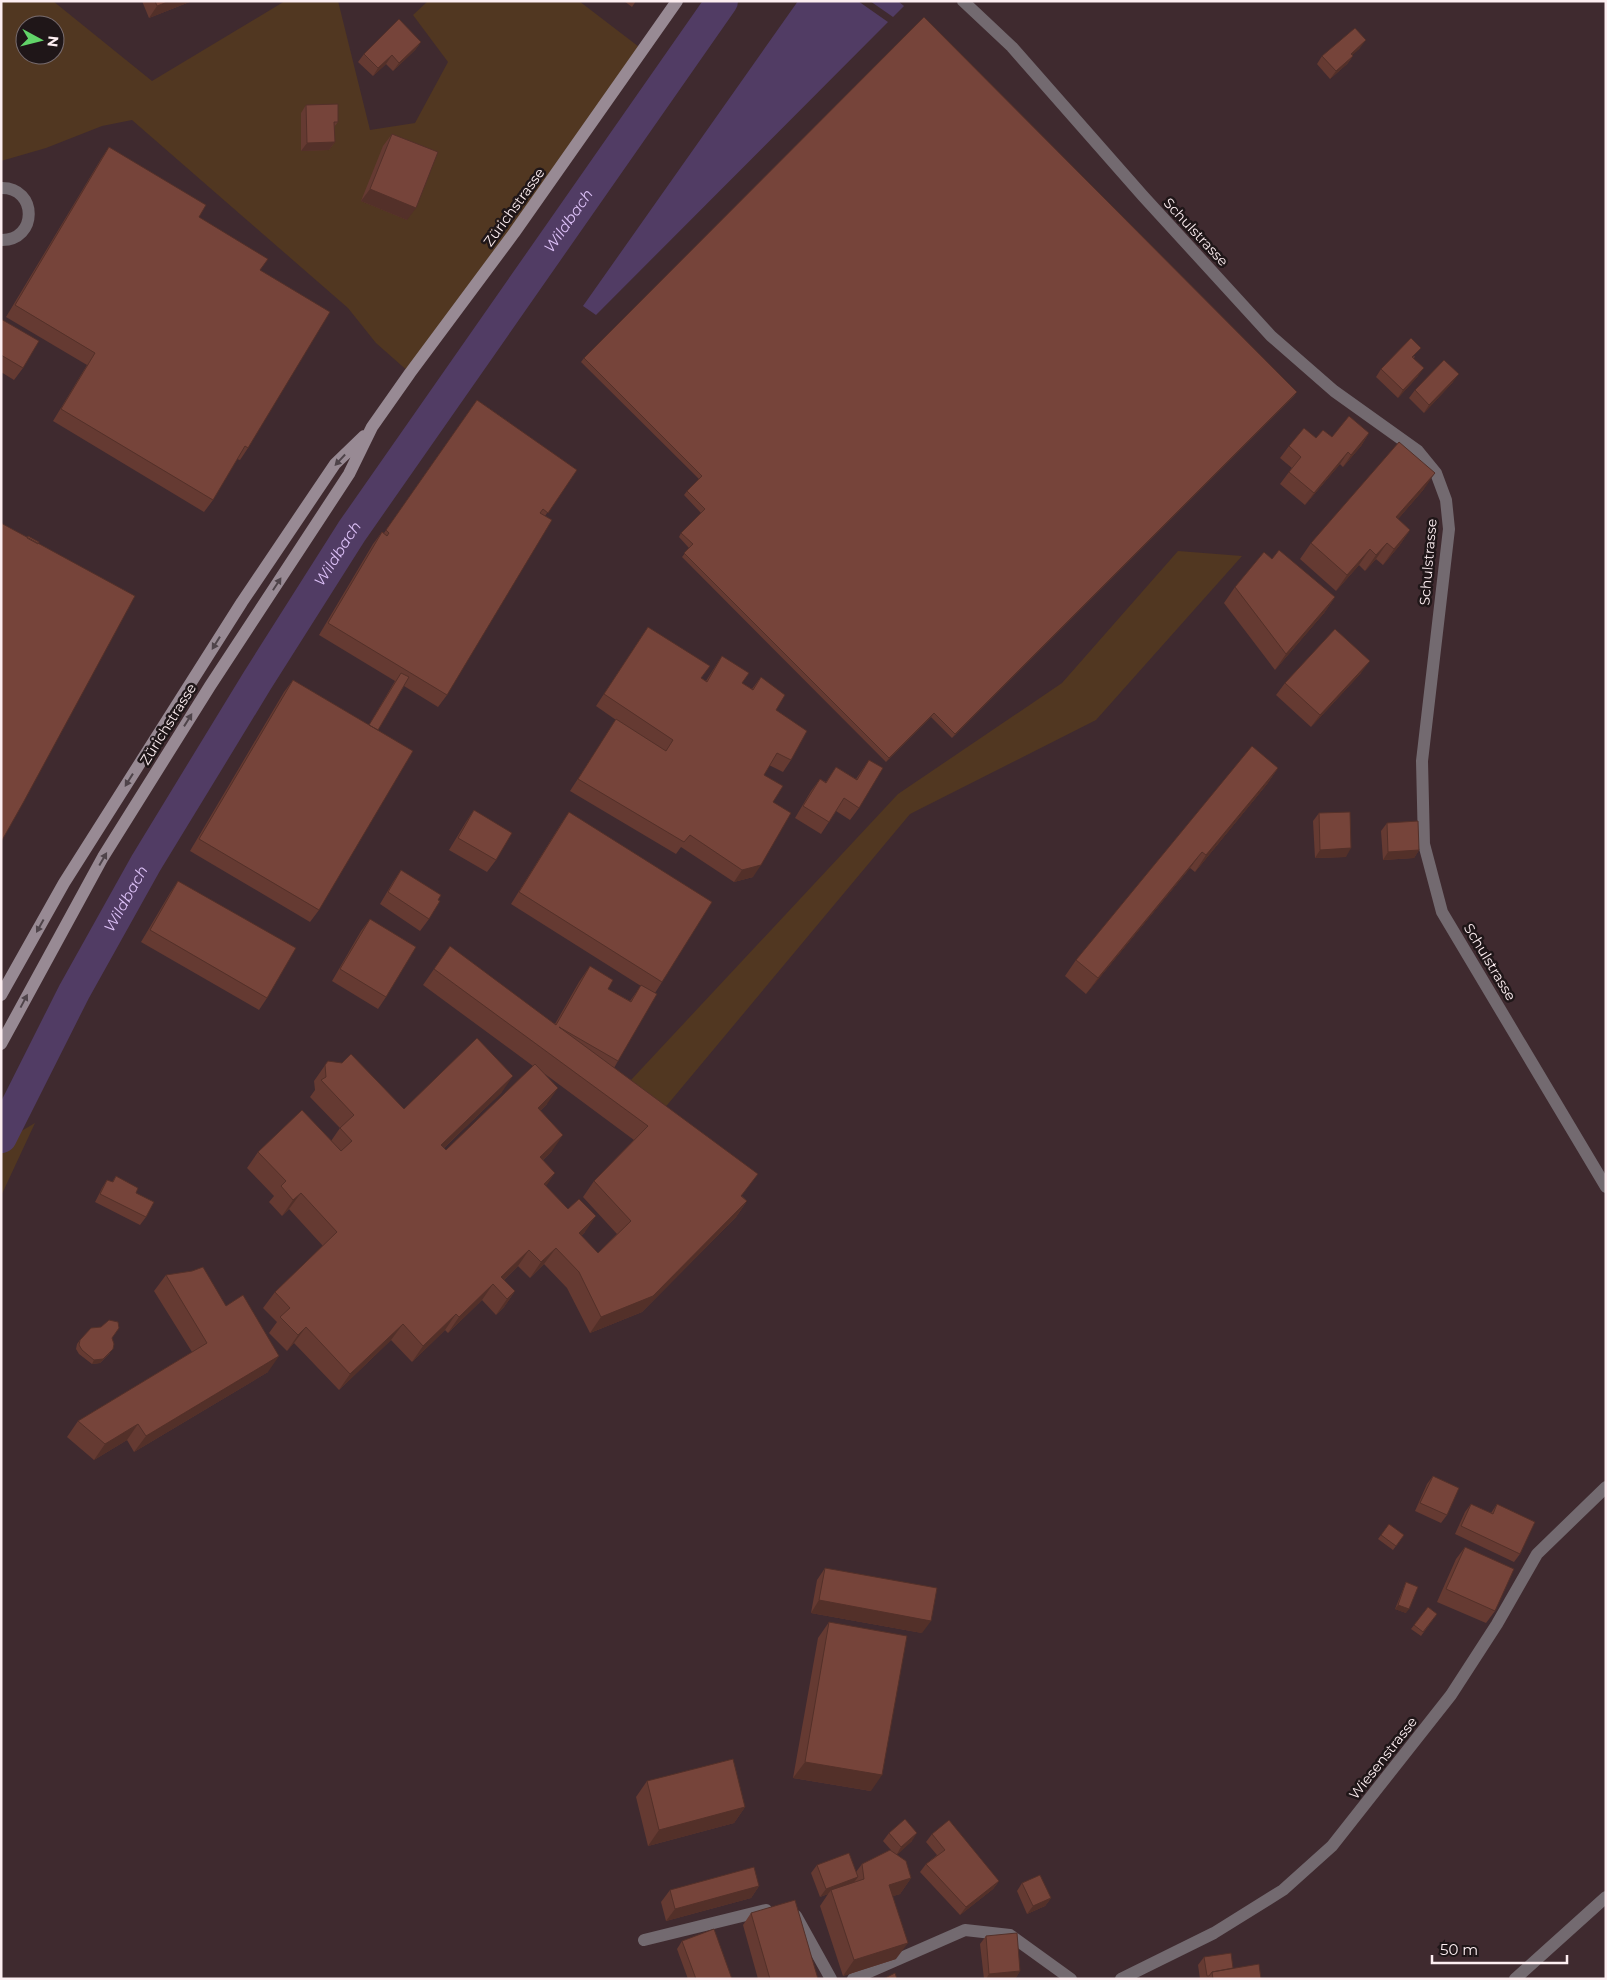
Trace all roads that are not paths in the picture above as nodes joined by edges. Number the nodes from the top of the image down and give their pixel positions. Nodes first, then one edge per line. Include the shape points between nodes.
1 (677, 1) edge
2 (963, 1) edge
3 (1, 188) edge
4 (1, 240) edge
5 (372, 427) junction
6 (1, 995) edge
7 (1, 1044) edge
8 (1606, 1187) edge
9 (1606, 1487) edge
10 (1606, 1897) edge
11 (644, 1940) dead end
12 (831, 1979) edge
13 (853, 1979) edge
14 (1072, 1979) edge
15 (1121, 1979) edge
16 (1515, 1979) edge

1 - 5 main road, Zürichstrasse via 514,233
2 - 8 street, Schulstrasse via 1012,47 1271,336 1334,390 1418,450 1436,473 1446,500 1448,529 1422,761 1424,844 1442,912
3 - 4 street via 20,194 29,206 30,216 16,237
5 -> 6 main road, Zürichstrasse via 335,464 242,602 64,883
7 -> 5 main road, Zürichstrasse via 103,858 210,686 349,474
9 - 15 street, Wiesenstrasse via 1537,1554 1452,1695 1332,1846 1283,1890 1222,1929
10 - 16 street
11 - 12 street via 784,1905
13 - 14 street via 965,1930 1010,1935

